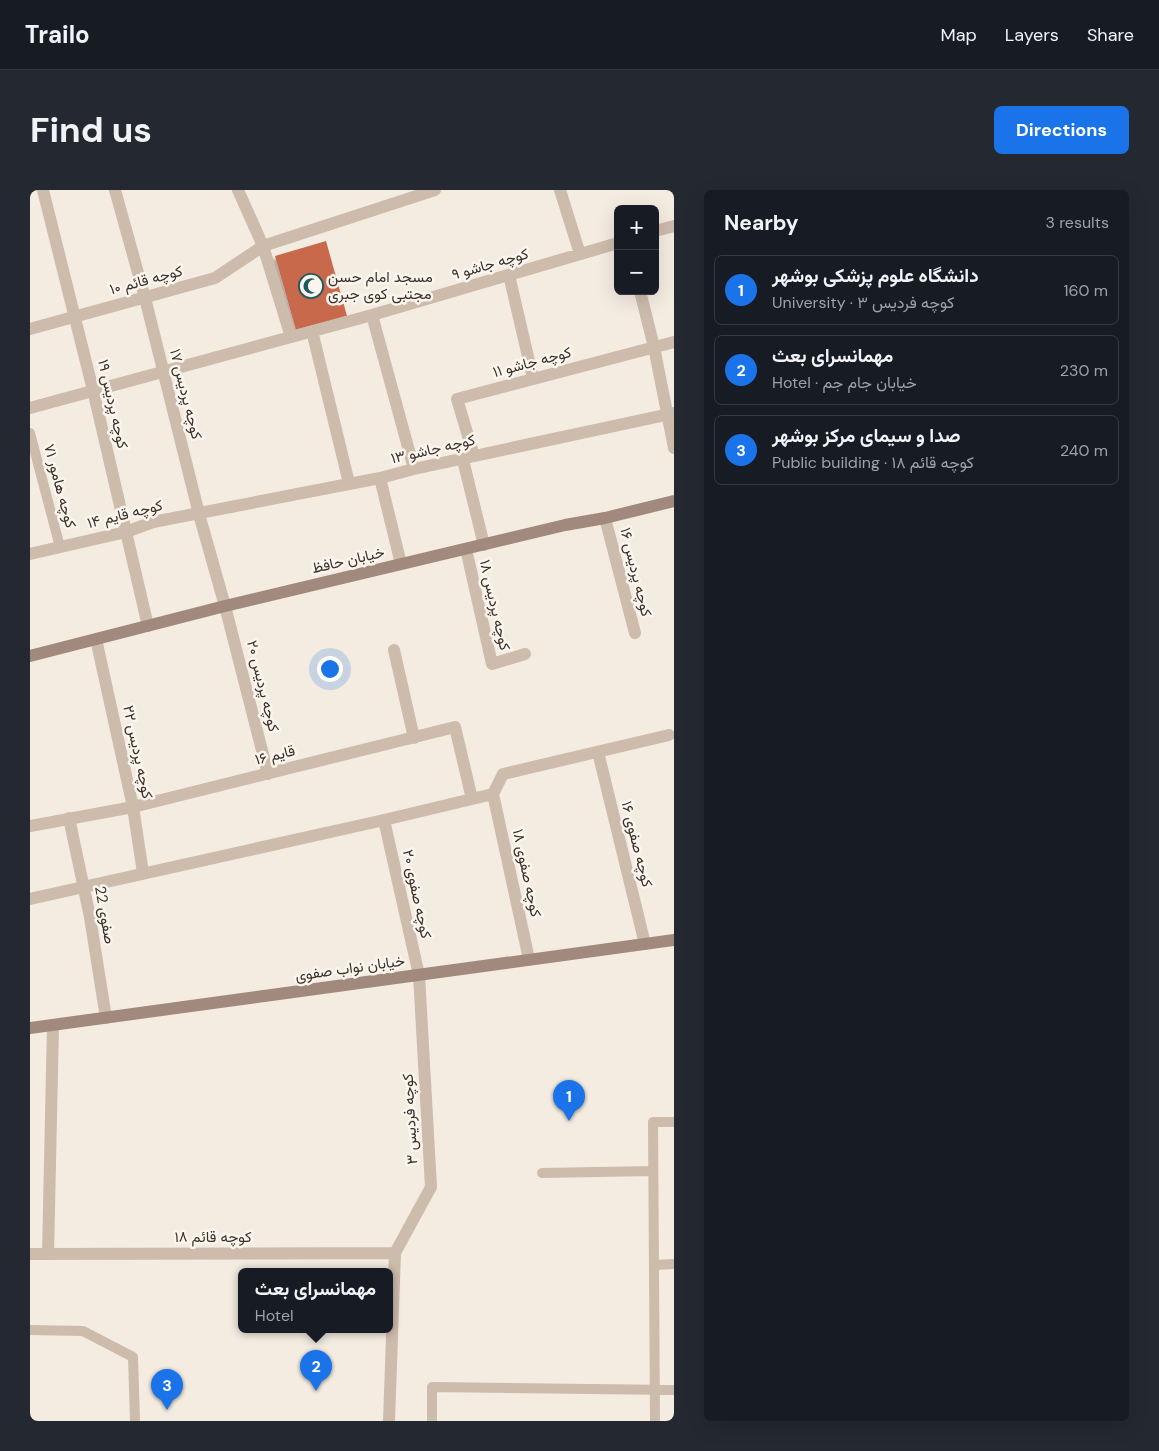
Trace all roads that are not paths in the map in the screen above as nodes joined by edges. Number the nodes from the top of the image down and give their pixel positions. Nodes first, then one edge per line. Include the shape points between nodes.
1 (43, 190) edge
2 (116, 190) edge
3 (238, 190) edge
4 (435, 190) edge
5 (560, 190) edge
6 (413, 193) edge
7 (674, 226) edge
8 (659, 231) edge
9 (614, 244) edge
10 (263, 246) junction
11 (580, 254) junction
12 (510, 275) junction
13 (641, 295) edge
14 (145, 298) junction
15 (372, 315) junction
16 (75, 316) junction
17 (30, 329) edge
18 (312, 331) junction
19 (291, 337) junction
20 (674, 342) edge
21 (654, 347) junction
22 (164, 372) junction
23 (533, 378) junction
24 (93, 390) junction
25 (30, 408) edge
26 (670, 414) edge
27 (30, 433) edge
28 (674, 448) edge
29 (468, 458) junction
30 (414, 469) junction
31 (380, 478) junction
32 (349, 483) junction
33 (674, 501) edge
34 (199, 514) junction
35 (605, 518) junction
36 (126, 532) junction
37 (484, 544) junction
38 (60, 547) junction
39 (466, 549) junction
40 (30, 554) edge
41 (402, 564) junction
42 (225, 606) junction
43 (148, 626) junction
44 (635, 634) dead end
45 (96, 639) junction
46 (394, 650) dead end
47 (525, 654) dead end
48 (30, 656) edge
49 (668, 735) dead end
50 (414, 738) junction
51 (598, 752) junction
52 (268, 774) junction
53 (493, 794) junction
54 (472, 799) junction
55 (133, 807) junction
56 (70, 818) junction
57 (384, 820) junction
58 (30, 826) edge
59 (143, 873) junction
60 (84, 887) junction
61 (30, 899) edge
62 (674, 940) edge
63 (645, 944) junction
64 (529, 960) junction
65 (419, 975) junction
66 (106, 1018) junction
67 (53, 1025) junction
68 (30, 1028) edge
69 (674, 1122) edge
70 (653, 1171) junction
71 (542, 1173) dead end
72 (395, 1253) junction
73 (30, 1254) edge
74 (48, 1254) junction
75 (674, 1264) edge
76 (654, 1265) junction
77 (393, 1309) edge
78 (30, 1330) edge
79 (392, 1333) edge
80 (655, 1390) junction
81 (674, 1390) edge
82 (135, 1421) edge
83 (389, 1421) edge
84 (432, 1421) edge
85 (655, 1421) edge

1 - 16 street, کوچه پردیس ۱۹
2 - 14 street, کوچه پردیس ۱۷
3 - 10 street
4 - 6 street, کوچه قائم ۱۰
5 - 11 street
6 - 10 street, کوچه قائم ۱۰
7 - 8 street
9 - 11 street, کوچه جاشو ۹
10 - 14 street, کوچه قائم ۱۰ via 215,278
10 - 19 street
11 - 12 street, کوچه جاشو ۹
12 - 15 street, کوچه جاشو ۹
12 - 23 street
13 - 21 street
14 - 16 street, کوچه قائم ۱۰
14 - 22 street, کوچه پردیس ۱۷
15 - 18 street, کوچه جاشو ۹
15 - 30 street
16 - 17 street, کوچه قائم ۱۰
16 - 24 street, کوچه پردیس ۱۹
18 - 19 street, کوچه جاشو ۹
18 - 32 street
19 - 22 street, کوچه جاشو ۹
20 - 21 street, کوچه جاشو ۱۱
21 - 23 street, کوچه جاشو ۱۱
21 - 26 street
22 - 24 street, کوچه جاشو ۹
22 - 34 street, کوچه پردیس ۱۷
23 - 29 street, کوچه جاشو ۱۱ via 457,398
24 - 25 street, کوچه جاشو ۹
24 - 36 street, کوچه پردیس ۱۹
26 - 28 street
26 - 29 street, کوچه جاشو ۱۳
27 - 38 lane, کوچه هامور ۷۱
29 - 30 street, کوچه جاشو ۱۳
29 - 37 street
30 - 31 street, کوچه جاشو ۱۳
31 - 32 street, کوچه جاشو ۱۳
31 - 41 street
32 - 34 street, کوچه جاشو ۱۳
33 - 35 street, خیابان حافظ
34 - 36 street, کوچه قایم ۱۴ via 153,522
34 - 42 street, کوچه پردیس ۱۷
35 - 37 street, خیابان حافظ
35 - 44 street, کوچه پردیس ۱۶
36 - 38 street, کوچه قایم ۱۴
36 - 43 street, کوچه پردیس ۱۹
37 - 39 street, خیابان حافظ
38 - 40 street, کوچه قایم ۱۴
39 - 41 street, خیابان حافظ
39 - 47 street, کوچه پردیس ۱۸ via 492,664
41 - 42 street, خیابان حافظ
42 - 43 street, خیابان حافظ
42 - 52 street, کوچه پردیس ۲۰
43 - 45 street, خیابان حافظ
45 - 48 street, خیابان حافظ
45 - 55 street, کوچه پردیس ۲۲
46 - 50 street
49 - 51 street
50 - 52 street, قایم ۱۶
50 - 54 street, قایم ۱۶ via 455,727
51 - 53 street via 503,774
51 - 63 street, کوچه صفوی ۱۶
52 - 55 street, قایم ۱۶
53 - 54 street
53 - 64 street, کوچه صفوی ۱۸
54 - 57 street
55 - 56 street, قایم ۱۶
55 - 59 street, کوچه پردیس ۲۲
56 - 58 street, قایم ۱۶
56 - 60 street, صفوی 22
57 - 59 street
57 - 65 street, کوچه صفوی ۲۰
59 - 60 street
60 - 61 street
60 - 66 street, صفوی 22
62 - 63 street, خیابان نواب صفوی
63 - 64 street, خیابان نواب صفوی
64 - 65 street, خیابان نواب صفوی
65 - 66 street, خیابان نواب صفوی
65 - 72 street, کوچه فردیس ۳ via 431,1187
66 - 67 street, خیابان نواب صفوی
67 - 68 street, خیابان نواب صفوی
67 - 74 street
69 - 70 lane via 653,1122
70 - 71 lane
70 - 76 lane
72 - 74 street, کوچه قائم ۱۸
72 - 77 street
73 - 74 street, کوچه قائم ۱۸
75 - 76 lane
76 - 80 lane
78 - 82 lane via 83,1330 133,1357
79 - 83 street
80 - 81 lane
80 - 84 lane via 432,1387
80 - 85 lane

